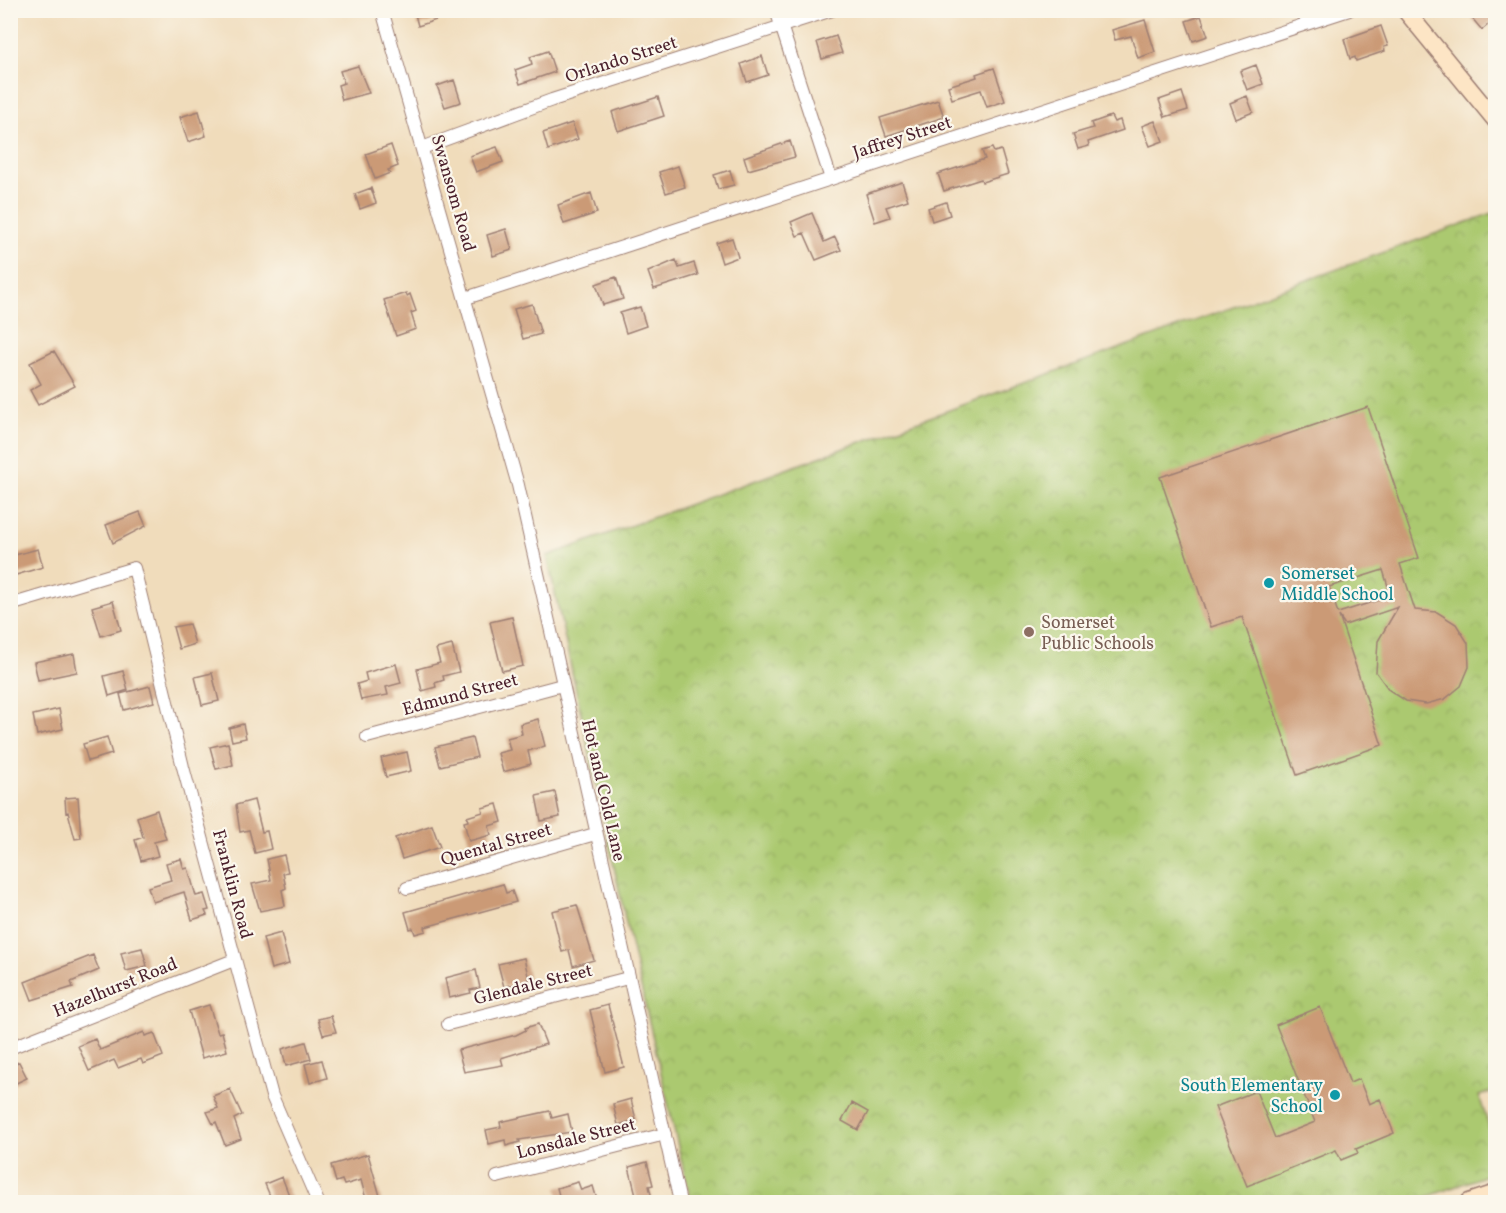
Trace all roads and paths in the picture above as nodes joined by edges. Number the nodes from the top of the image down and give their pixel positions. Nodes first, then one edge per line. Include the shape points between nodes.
1 (382, 10) edge
2 (776, 10) edge
3 (832, 10) edge
4 (1348, 10) edge
5 (1405, 10) edge
6 (782, 27) junction
7 (1496, 121) edge
8 (422, 148) junction
9 (831, 179) junction
10 (466, 298) junction
11 (492, 386) joint
12 (10, 605) edge
13 (561, 685) junction
14 (367, 737) dead end
15 (595, 834) junction
16 (407, 888) dead end
17 (234, 960) junction
18 (627, 978) junction
19 (448, 1024) dead end
20 (10, 1048) edge
21 (665, 1134) junction
22 (497, 1177) dead end
23 (1496, 1193) edge
24 (318, 1203) edge
25 (680, 1203) edge
26 (1469, 1203) edge

1 - 8 street, Swansom Road
2 - 6 street
3 - 6 street, Orlando Street
4 - 9 street, Jaffrey Street
5 - 7 main road
6 - 8 street, Orlando Street via 552,100
6 - 9 street
8 - 10 street, Swansom Road
9 - 10 street, Jaffrey Street
10 - 11 street, Swansom Road
11 - 13 street, Hot and Cold Lane via 518,485
12 - 17 street, Franklin Road via 134,568
13 - 14 street, Edmund Street
13 - 15 street, Hot and Cold Lane
15 - 16 street, Quental Street
15 - 18 street, Hot and Cold Lane
17 - 20 street, Hazelhurst Road
17 - 24 street, Franklin Road via 272,1096
18 - 19 street, Glendale Street
18 - 21 street, Hot and Cold Lane
21 - 22 street, Lonsdale Street
21 - 25 street, Hot and Cold Lane
23 - 26 main road

